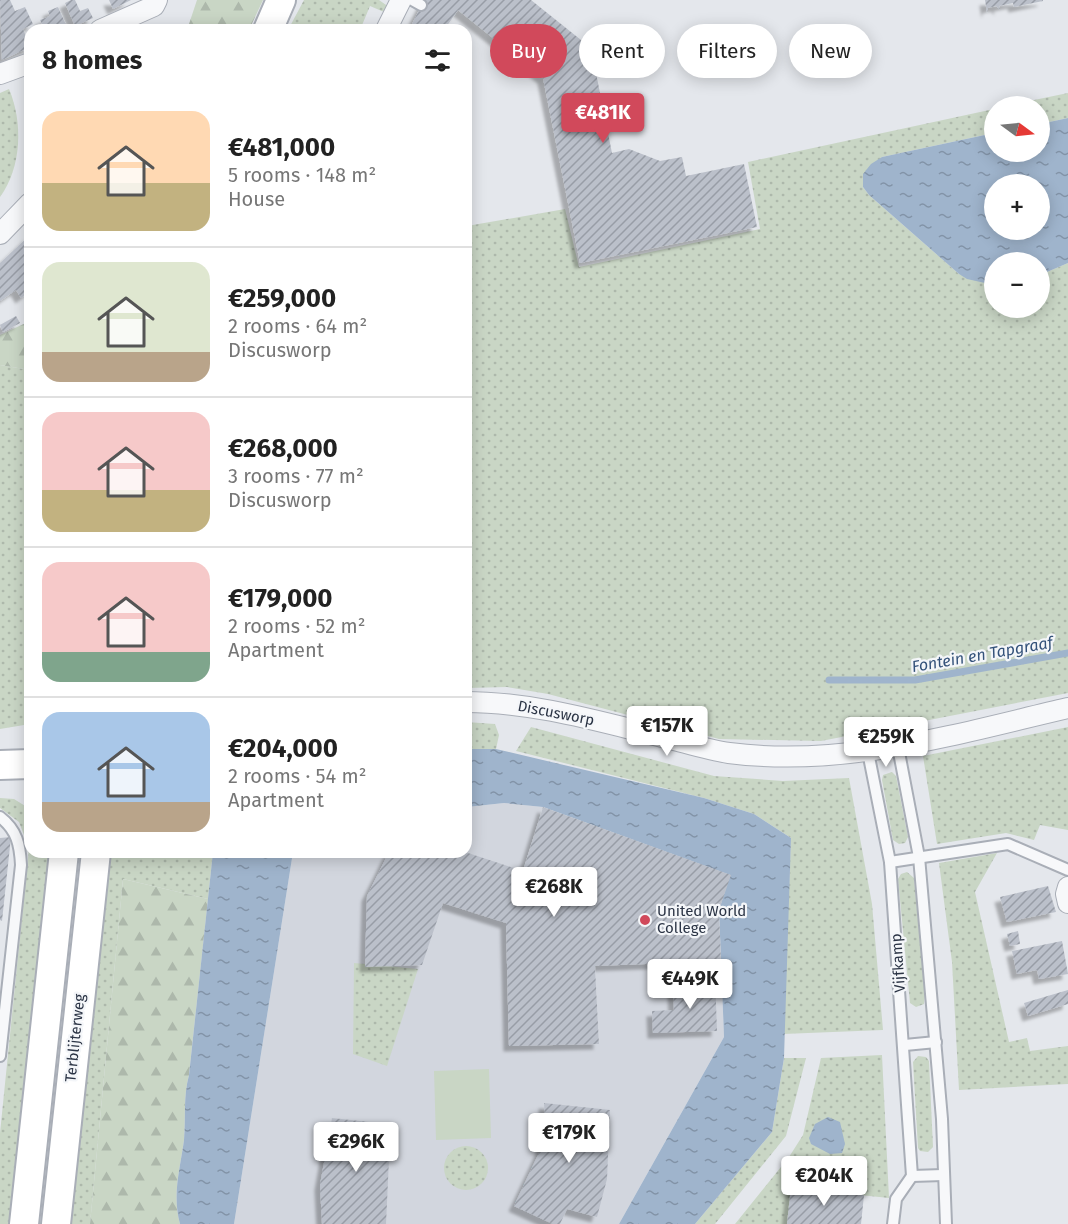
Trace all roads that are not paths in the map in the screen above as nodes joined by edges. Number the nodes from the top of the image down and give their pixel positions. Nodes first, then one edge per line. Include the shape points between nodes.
1 (157, 0) edge
2 (281, 0) edge
3 (400, 0) edge
4 (114, 24) edge
5 (271, 24) edge
6 (389, 24) edge
7 (24, 64) edge
8 (0, 74) edge
9 (24, 210) edge
10 (0, 234) edge
11 (472, 703) edge
12 (1068, 708) edge
13 (898, 747) junction
14 (868, 752) junction
15 (24, 764) edge
16 (0, 765) edge
17 (0, 818) edge
18 (919, 857) junction
19 (63, 858) edge
20 (95, 858) edge
21 (890, 862) junction
22 (1068, 870) edge
23 (1068, 887) edge
24 (1068, 903) edge
25 (936, 1042) junction
26 (904, 1045) junction
27 (0, 1056) edge
28 (943, 1174) junction
29 (912, 1176) junction
30 (24, 1224) edge
31 (56, 1224) edge
32 (893, 1224) edge
33 (946, 1224) edge

1 - 4 street via 154,6
2 - 5 main road
3 - 6 street
7 - 8 street
9 - 10 street
11 - 14 street, Discusworp via 550,710 726,752 784,758
12 - 13 street, Discusworp
13 - 14 street, Discusworp
13 - 18 lane, Vijfkamp
14 - 21 lane, Vijfkamp
15 - 16 main road
17 - 27 lane via 18,839 21,865
18 - 21 lane
18 - 22 lane via 1008,844
18 - 25 lane, Vijfkamp
19 - 30 main road, Terblijterweg
20 - 31 main road, Terblijterweg
21 - 26 lane, Vijfkamp
23 - 24 street
25 - 26 lane
25 - 28 lane, Vijfkamp
26 - 29 lane, Vijfkamp
28 - 29 lane
28 - 33 lane, Vijfkamp
29 - 32 lane via 896,1199

